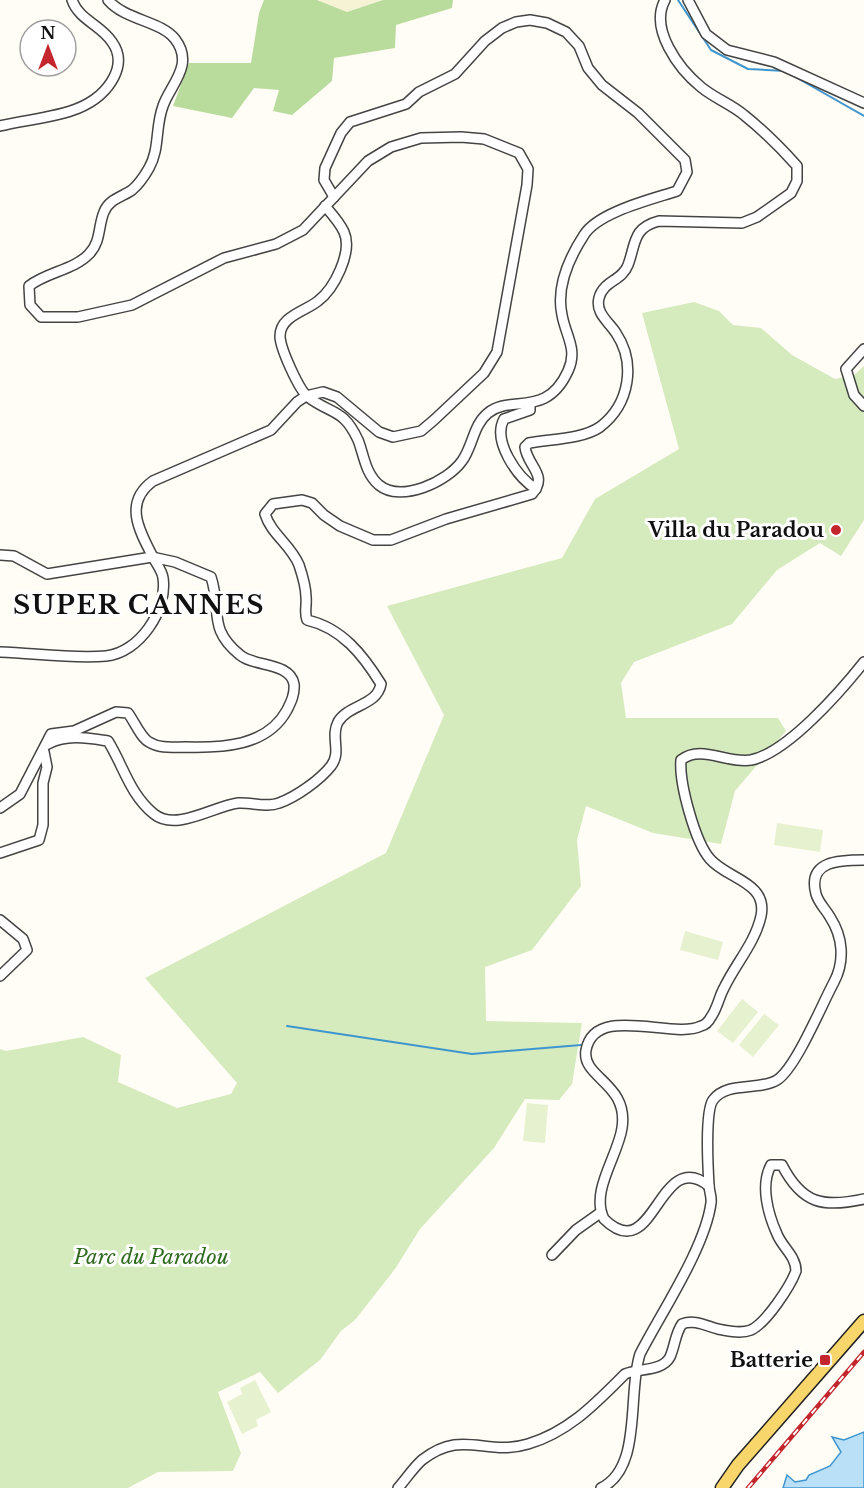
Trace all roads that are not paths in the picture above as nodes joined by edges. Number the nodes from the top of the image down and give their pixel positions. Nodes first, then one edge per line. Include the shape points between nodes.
1 (72, 0) edge
2 (108, 0) edge
3 (665, 0) edge
4 (688, 0) edge
5 (864, 103) edge
6 (0, 126) edge
7 (334, 197) junction
8 (325, 206) junction
9 (864, 349) edge
10 (306, 396) junction
11 (530, 404) junction
12 (864, 406) edge
13 (536, 489) junction
14 (0, 555) edge
15 (153, 557) junction
16 (0, 652) edge
17 (864, 662) edge
18 (46, 748) junction
19 (0, 808) edge
20 (0, 853) edge
21 (864, 860) edge
22 (0, 920) edge
23 (0, 976) edge
24 (709, 1186) junction
25 (864, 1199) edge
26 (600, 1213) junction
27 (552, 1255) dead end
28 (863, 1327) edge
29 (635, 1369) junction
30 (403, 1486) edge
31 (601, 1488) edge
32 (722, 1488) edge
33 (729, 1488) edge

1 - 6 street via 75,9 112,42 118,54 112,81 86,106
2 - 8 street via 122,12 174,38 181,53 180,72 163,105 149,169 132,189 104,210 92,252 82,261 29,286 28,296 36,313 41,317 78,317 132,305 224,258 276,244 303,230
3 - 13 street via 661,8 663,34 689,76 773,138 797,166 797,181 791,193 757,218 742,223 659,221 641,231 631,246 624,274 605,286 598,299 600,313 627,354 629,374 624,395 600,427 529,442 526,454 537,469
4 - 5 street via 706,34 727,50 774,62
7 - 8 street
7 - 10 street via 368,161 391,147 421,138 484,139 519,153 528,169 498,346 484,373 421,431 407,436 379,432 337,397 323,392
7 - 11 street via 324,180 325,168 350,122 406,104 419,92 456,74 485,41 516,22 547,23 566,32 602,85 638,113 685,160 687,172 677,191 643,200 585,233 562,279 560,299 573,357 555,390
8 - 10 street via 345,233 341,265 319,301 292,316 282,326 280,337
9 - 12 street via 846,369 854,395
10 - 11 street via 348,422 368,472 393,493 449,475 463,460 479,422 488,413 496,408
10 - 15 street via 271,430 140,490 135,504 138,520
11 - 13 street via 530,410 504,419 498,429 501,446 522,478
13 - 18 street via 532,494 391,540 373,540 340,526 312,503 302,500 273,504 265,514 267,523 292,551 299,566 308,620 340,633 381,684 379,693 339,721 335,732 337,754 331,766 296,794 277,804 238,803 166,820 154,815 128,783 108,741 74,737 57,739
14 - 15 street via 14,556 47,574
15 - 16 street via 163,575 164,589 147,632 132,647 108,656
15 - 18 street via 211,577 217,627 224,639 242,657 285,671 294,682 293,698 280,722 244,742 223,748 161,747 146,741 128,713 116,712 74,731 51,734
17 - 26 street via 774,752 736,762 698,753 681,760 682,789 710,860 754,888 762,913 754,938 704,1025 693,1029 623,1025 606,1028 589,1041 586,1059 622,1102 624,1116 599,1203
18 - 19 street via 20,794
18 - 20 street via 39,840
21 - 24 street via 838,859 825,864 816,879 816,895 840,941 842,958 837,976 791,1065 776,1080 737,1088 713,1100 709,1108
22 - 23 street via 23,939 27,950
24 - 26 street via 699,1179 674,1183 643,1225 632,1230 611,1226
24 - 29 street via 712,1201 705,1232
25 - 29 street via 814,1202 798,1190 782,1165 771,1165 764,1176 765,1193 777,1234 796,1263 794,1277 762,1323 749,1331 731,1332 690,1321 677,1332 669,1359 650,1368
26 - 27 street via 576,1230
28 - 32 main road via 738,1465
28 - 33 main road
29 - 30 street via 557,1433 504,1448 454,1443 421,1461
29 - 31 street via 628,1452 619,1474

